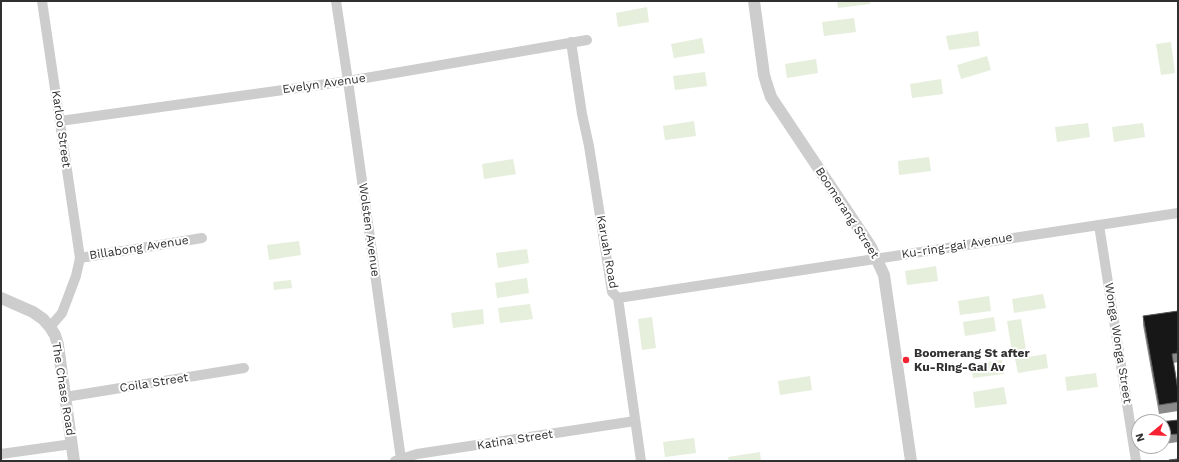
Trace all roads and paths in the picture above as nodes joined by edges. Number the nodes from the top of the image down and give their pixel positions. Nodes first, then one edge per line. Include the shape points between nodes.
1 (42, 1) edge
2 (336, 1) edge
3 (754, 1) edge
4 (587, 40) dead end
5 (571, 42) junction
6 (348, 81) junction
7 (60, 121) junction
8 (1178, 213) edge
9 (1099, 225) junction
10 (202, 238) dead end
11 (80, 258) junction
12 (877, 258) junction
13 (1, 298) edge
14 (618, 298) junction
15 (50, 327) junction
16 (244, 368) dead end
17 (65, 397) junction
18 (635, 422) junction
19 (72, 444) junction
20 (1, 454) edge
21 (398, 460) edge
22 (74, 461) edge
23 (641, 461) edge
24 (911, 461) edge
25 (1136, 461) edge

1 - 7 street, Karloo Street
2 - 6 street, Wolsten Avenue
3 - 12 street, Boomerang Street via 764,75 771,97
4 - 5 street, Evelyn Avenue
5 - 6 street, Evelyn Avenue
5 - 14 street, Karuah Road via 612,292
6 - 7 street, Evelyn Avenue
6 - 21 street, Wolsten Avenue
7 - 11 street, Karloo Street
8 - 9 street, Ku-ring-gai Avenue
9 - 12 street, Ku-ring-gai Avenue
9 - 25 street, Wonga Wonga Street
10 - 11 street, Billabong Avenue
11 - 15 street, Billabong Avenue via 62,313
12 - 14 street, Ku-ring-gai Avenue
12 - 24 street, Boomerang Street via 884,275
13 - 15 street, The Chase Road via 33,312
14 - 18 street, Karuah Road
15 - 17 street, The Chase Road via 58,345
16 - 17 street, Coila Street
17 - 19 street, The Chase Road
18 - 21 street, Katina Street via 417,454
18 - 23 street, Karuah Road
19 - 20 street
19 - 22 street, The Chase Road

